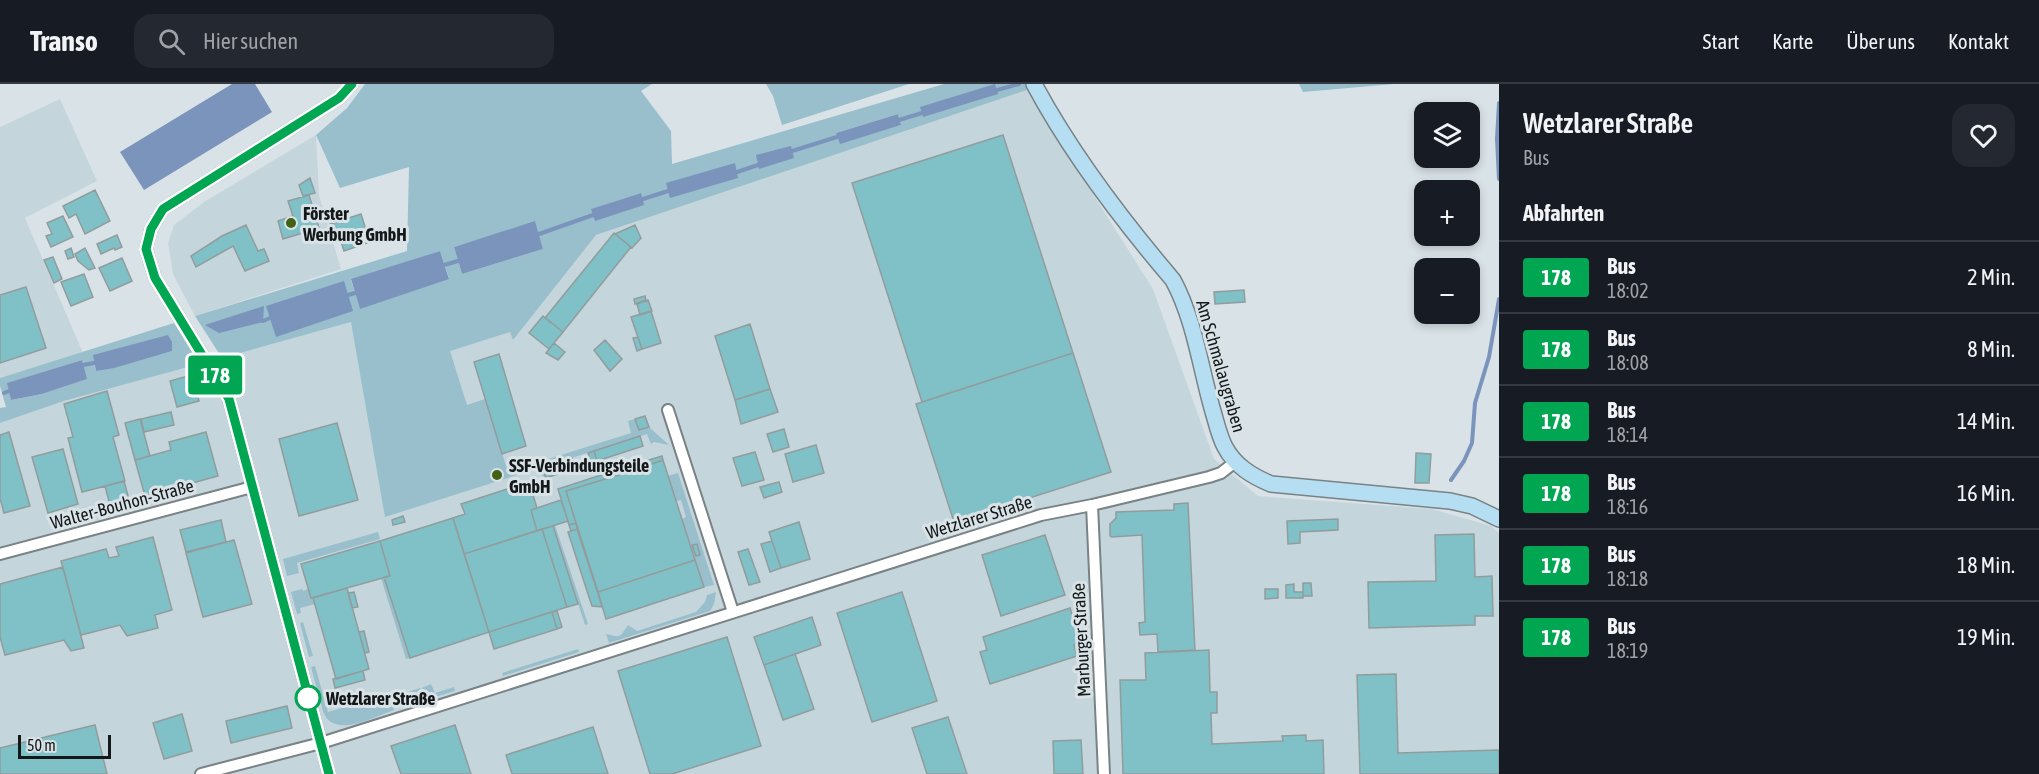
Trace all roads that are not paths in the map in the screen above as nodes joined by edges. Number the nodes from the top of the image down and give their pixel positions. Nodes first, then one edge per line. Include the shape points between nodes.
1 (352, 84) edge
2 (1034, 84) edge
3 (668, 410) dead end
4 (1235, 462) junction
5 (252, 487) junction
6 (1092, 505) junction
7 (1499, 519) edge
8 (0, 554) edge
9 (733, 612) junction
10 (321, 743) junction
11 (201, 774) edge
12 (329, 774) edge
13 (1104, 774) edge

1 - 5 street via 339,98 163,209 151,229 146,249 155,278 229,399
2 - 4 main road, Am Schmalaugraben via 1098,188 1181,295 1215,418
3 - 9 street
4 - 6 street, Wetzlarer Straße via 1209,477
4 - 7 main road, Am Schmalaugraben via 1252,476 1271,484 1450,501
5 - 8 street, Walter-Bouhon-Straße
5 - 10 street
6 - 9 street, Wetzlarer Straße via 1041,515
6 - 13 street, Marburger Straße
9 - 10 street, Wetzlarer Straße
10 - 11 street, Wetzlarer Straße
10 - 12 street

